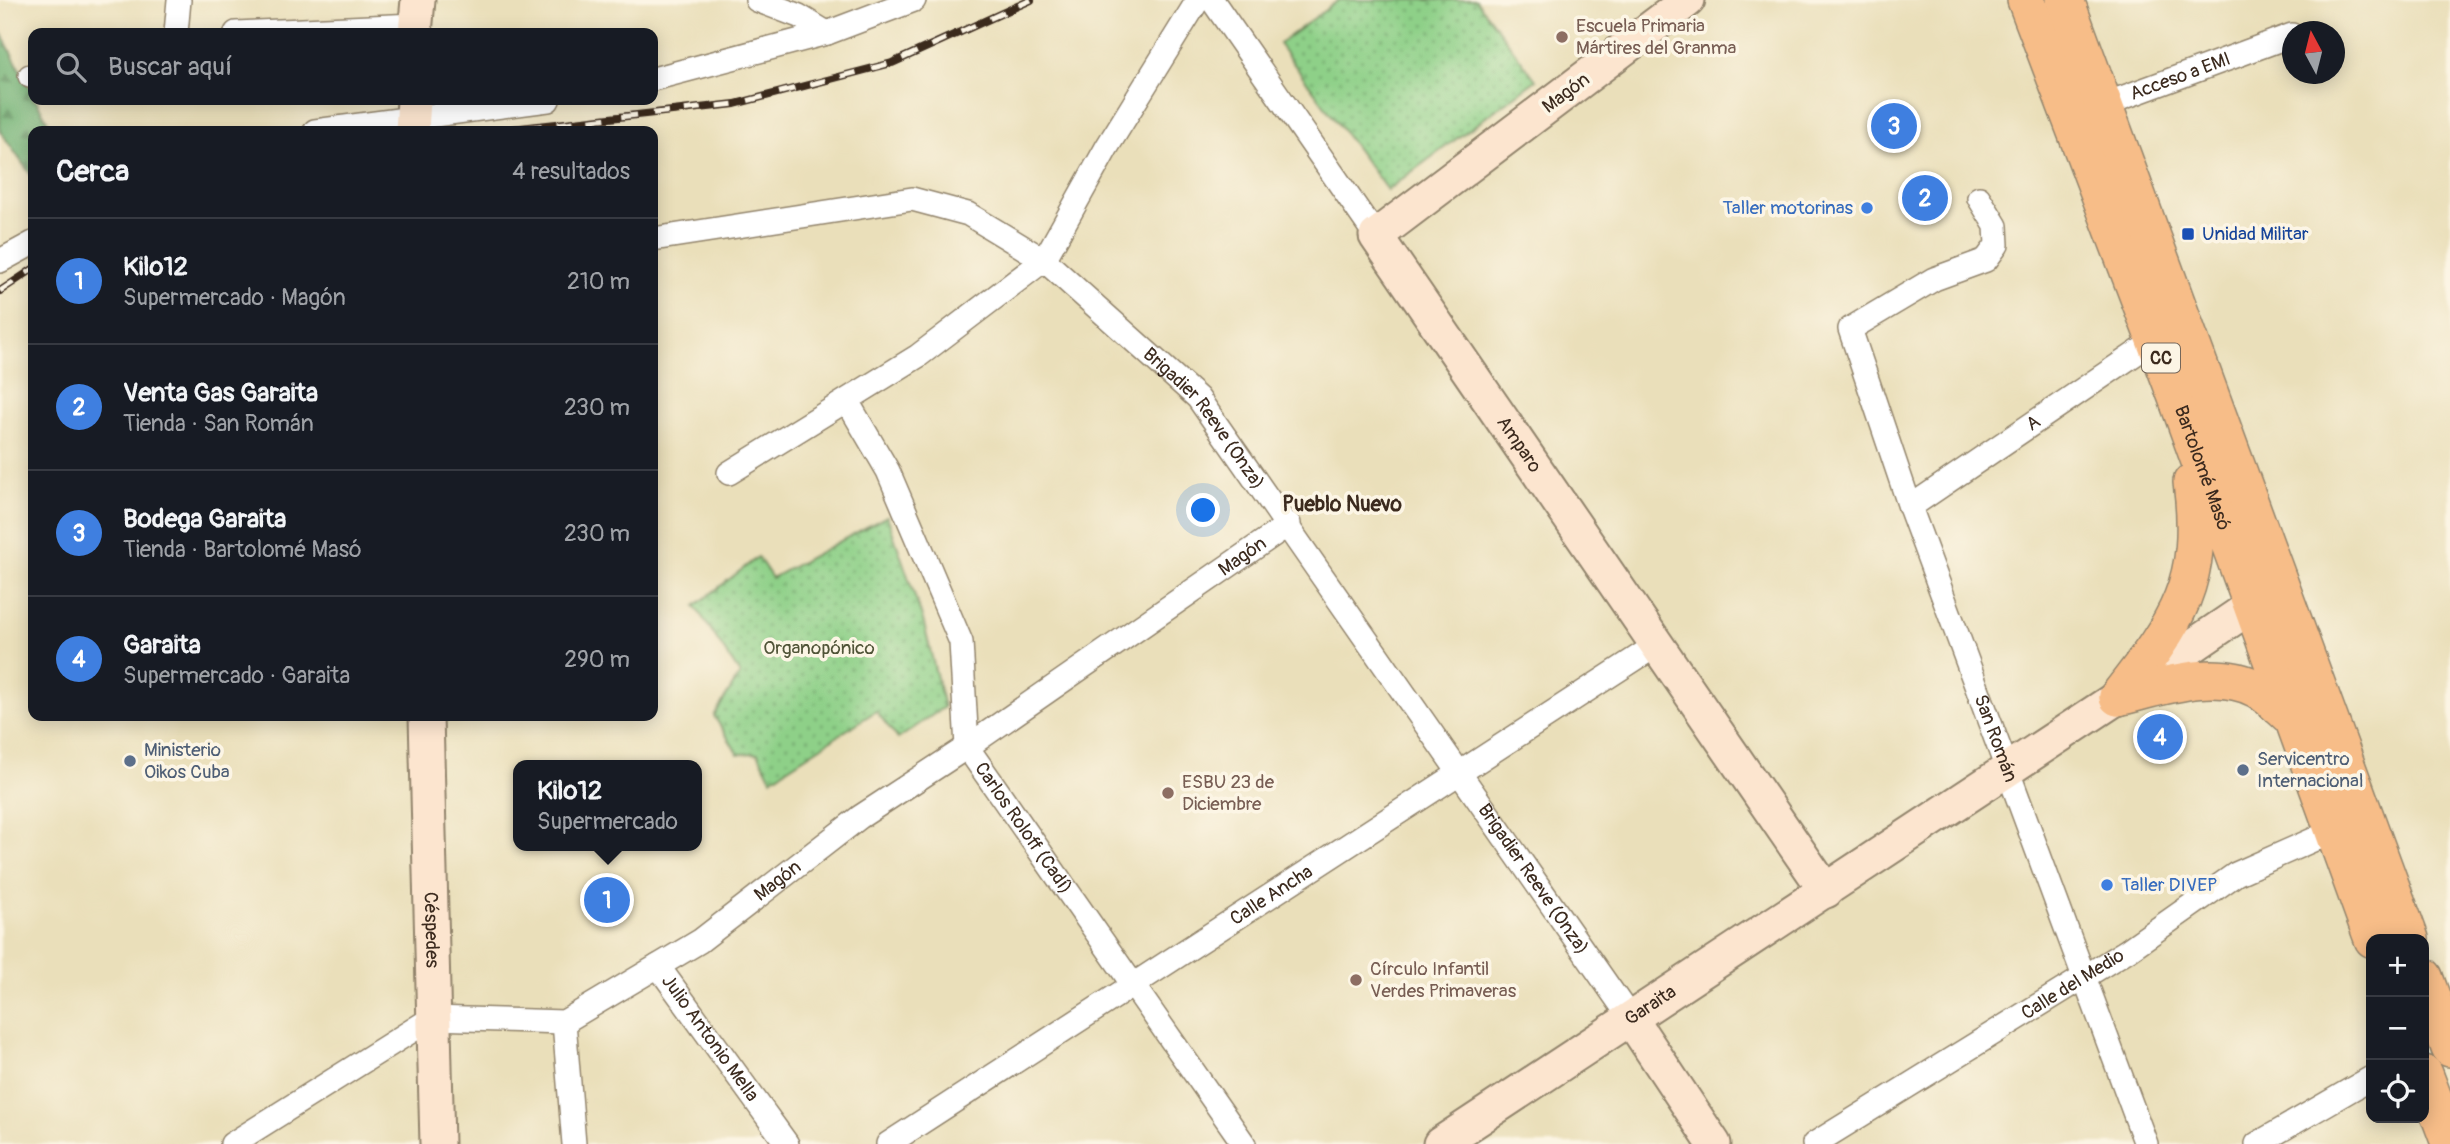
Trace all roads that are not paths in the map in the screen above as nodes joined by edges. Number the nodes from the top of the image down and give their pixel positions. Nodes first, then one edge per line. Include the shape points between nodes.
1 (179, 0) edge
2 (757, 0) edge
3 (914, 0) edge
4 (1198, 0) edge
5 (1212, 0) edge
6 (1688, 0) edge
7 (2026, 0) edge
8 (2065, 0) edge
9 (802, 8) edge
10 (416, 19) edge
11 (176, 28) edge
12 (300, 28) edge
13 (827, 33) junction
14 (2282, 39) edge
15 (787, 44) junction
16 (658, 78) edge
17 (2103, 104) junction
18 (506, 105) edge
19 (413, 116) edge
20 (2070, 117) junction
21 (348, 126) edge
22 (1979, 198) dead end
23 (1376, 236) junction
24 (658, 238) edge
25 (28, 246) edge
26 (1044, 260) junction
27 (0, 261) edge
28 (2154, 341) junction
29 (2176, 395) junction
30 (847, 401) junction
31 (729, 473) dead end
32 (1910, 507) junction
33 (1289, 524) junction
34 (2265, 596) junction
35 (1655, 646) junction
36 (2118, 697) junction
37 (2291, 717) junction
38 (426, 721) edge
39 (967, 747) junction
40 (2007, 767) junction
41 (1460, 773) junction
42 (2333, 831) junction
43 (1826, 891) junction
44 (2371, 934) edge
45 (2408, 934) edge
46 (658, 967) junction
47 (2086, 976) junction
48 (1135, 985) junction
49 (2429, 990) edge
50 (432, 1018) junction
51 (1632, 1019) junction
52 (564, 1022) junction
53 (2450, 1048) edge
54 (2366, 1081) edge
55 (2429, 1087) edge
56 (2450, 1143) edge
57 (232, 1144) edge
58 (437, 1144) edge
59 (574, 1144) edge
60 (788, 1144) edge
61 (888, 1144) edge
62 (1244, 1144) edge
63 (1440, 1144) edge
64 (1714, 1144) edge
65 (1814, 1144) edge
66 (2146, 1144) edge
67 (2257, 1144) edge

1 - 11 street
2 - 9 street
3 - 13 street
4 - 26 street
5 - 23 street, Amparo
6 - 23 street, Magón
7 - 20 main road, Bartolomé Masó / CC
8 - 17 main road, Bartolomé Masó / CC
9 - 13 street
9 - 15 street
10 - 12 street
13 - 15 street
14 - 17 street, Acceso a EMI
15 - 16 street
17 - 20 street, Acceso a EMI
17 - 34 main road, Bartolomé Masó / CC
18 - 19 street
19 - 21 street
20 - 28 main road, Bartolomé Masó / CC
22 - 32 street, San Román via 1996,226 1997,245 1986,260 1934,279 1850,329
23 - 35 street, Amparo
24 - 26 street, Brigadier Reeve (Onza) via 912,199 968,214
25 - 27 street
26 - 30 street via 950,334
26 - 33 street, Brigadier Reeve (Onza) via 1198,398
28 - 29 main road, Bartolomé Masó / CC
28 - 32 street, A
29 - 34 main road, Bartolomé Masó / CC
29 - 36 main road via 2197,520 2195,561 2162,640
30 - 31 street
30 - 39 street, Carlos Roloff (Cadí) via 888,471 961,642
32 - 40 street, San Román
33 - 39 street, Magón
33 - 41 street, Brigadier Reeve (Onza)
34 - 36 street, Garaita
34 - 37 main road, Bartolomé Masó / CC
34 - 45 main road, Bartolomé Masó / CC
35 - 41 street, Calle Ancha
35 - 43 street, Amparo
36 - 37 main road via 2224,679 2258,690
36 - 40 street, Garaita
37 - 42 main road, Bartolomé Masó / CC
38 - 50 street, Céspedes
39 - 46 street, Magón via 860,817 700,941
39 - 48 street, Carlos Roloff (Cadí)
40 - 43 street, Garaita
40 - 47 street, San Román
41 - 48 street, Calle Ancha
41 - 51 street, Brigadier Reeve (Onza)
42 - 44 main road, Bartolomé Masó / CC
42 - 47 street, Calle del Medio via 2236,874
43 - 51 street, Garaita
46 - 52 street, Magón
46 - 60 street, Julio Antonio Mella
47 - 65 street, Calle del Medio
47 - 66 street, San Román
48 - 61 street, Calle Ancha
48 - 62 street, Carlos Roloff (Cadí)
49 - 53 main road
50 - 52 street
50 - 57 street
50 - 58 street, Céspedes
51 - 63 street, Garaita
51 - 64 street, Brigadier Reeve (Onza)
52 - 59 street
54 - 67 street
55 - 56 main road

